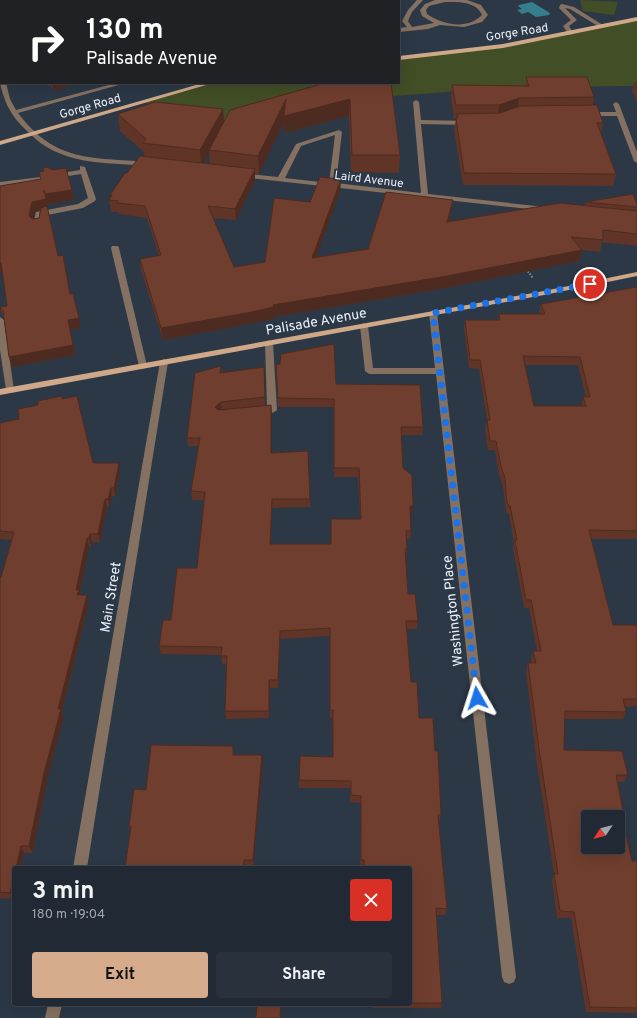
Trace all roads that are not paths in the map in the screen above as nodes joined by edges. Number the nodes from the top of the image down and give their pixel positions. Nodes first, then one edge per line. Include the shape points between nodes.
1 (420, 0) edge
2 (556, 0) edge
3 (562, 6) junction
4 (637, 19) edge
5 (439, 23) junction
6 (603, 27) junction
7 (411, 29) junction
8 (400, 30) edge
9 (571, 34) junction
10 (400, 58) edge
11 (3, 84) edge
12 (119, 84) edge
13 (207, 84) edge
14 (416, 102) dead end
15 (616, 104) dead end
16 (15, 112) junction
17 (580, 114) edge
18 (620, 114) junction
19 (418, 122) junction
20 (475, 123) edge
21 (33, 134) junction
22 (0, 142) edge
23 (88, 158) junction
24 (637, 161) edge
25 (157, 166) edge
26 (84, 172) junction
27 (234, 174) edge
28 (54, 176) edge
29 (41, 179) edge
30 (280, 180) junction
31 (0, 184) edge
32 (332, 186) junction
33 (426, 196) junction
34 (550, 210) edge
35 (37, 225) edge
36 (115, 248) dead end
37 (637, 274) edge
38 (433, 313) junction
39 (0, 320) edge
40 (364, 326) junction
41 (269, 343) junction
42 (164, 362) junction
43 (143, 366) junction
44 (440, 371) junction
45 (10, 390) junction
46 (0, 392) edge
47 (251, 412) edge
48 (80, 866) edge
49 (509, 977) dead end
50 (55, 1006) edge
51 (52, 1018) edge

1 - 7 street via 410,11 406,21
2 - 3 street
3 - 6 street via 572,8
3 - 9 street via 574,20 566,26
4 - 6 main road, Gorge Road
5 - 5 street via 463,25 482,20 484,10 469,2 451,0 427,5 423,10 424,15
5 - 7 street
6 - 9 main road, Gorge Road
7 - 8 street
9 - 10 main road, Gorge Road via 503,46
11 - 16 street via 9,104
12 - 16 street
13 - 21 main road, Gorge Road
14 - 19 street
15 - 18 street
16 - 21 street
17 - 18 street
18 - 24 street
19 - 20 street
19 - 33 street
21 - 22 main road, Gorge Road
21 - 23 street via 52,148
23 - 25 street
23 - 26 street via 81,166
26 - 28 street
26 - 35 street via 92,199 80,206 39,214
27 - 30 street, Laird Avenue
29 - 31 street
30 - 32 street, Laird Avenue
30 - 32 street via 298,145 339,132
32 - 33 street, Laird Avenue
33 - 34 street, Laird Avenue
36 - 43 street
37 - 38 main road, Palisade Avenue
38 - 40 main road, Palisade Avenue
38 - 44 street, Washington Place
39 - 45 street
40 - 41 main road, Palisade Avenue
40 - 44 street via 369,371
41 - 42 main road, Palisade Avenue
41 - 47 street via 272,410
42 - 43 main road, Palisade Avenue
42 - 48 street, Main Street
43 - 45 main road, Palisade Avenue
44 - 49 street, Washington Place
45 - 46 main road, Palisade Avenue
50 - 51 street

